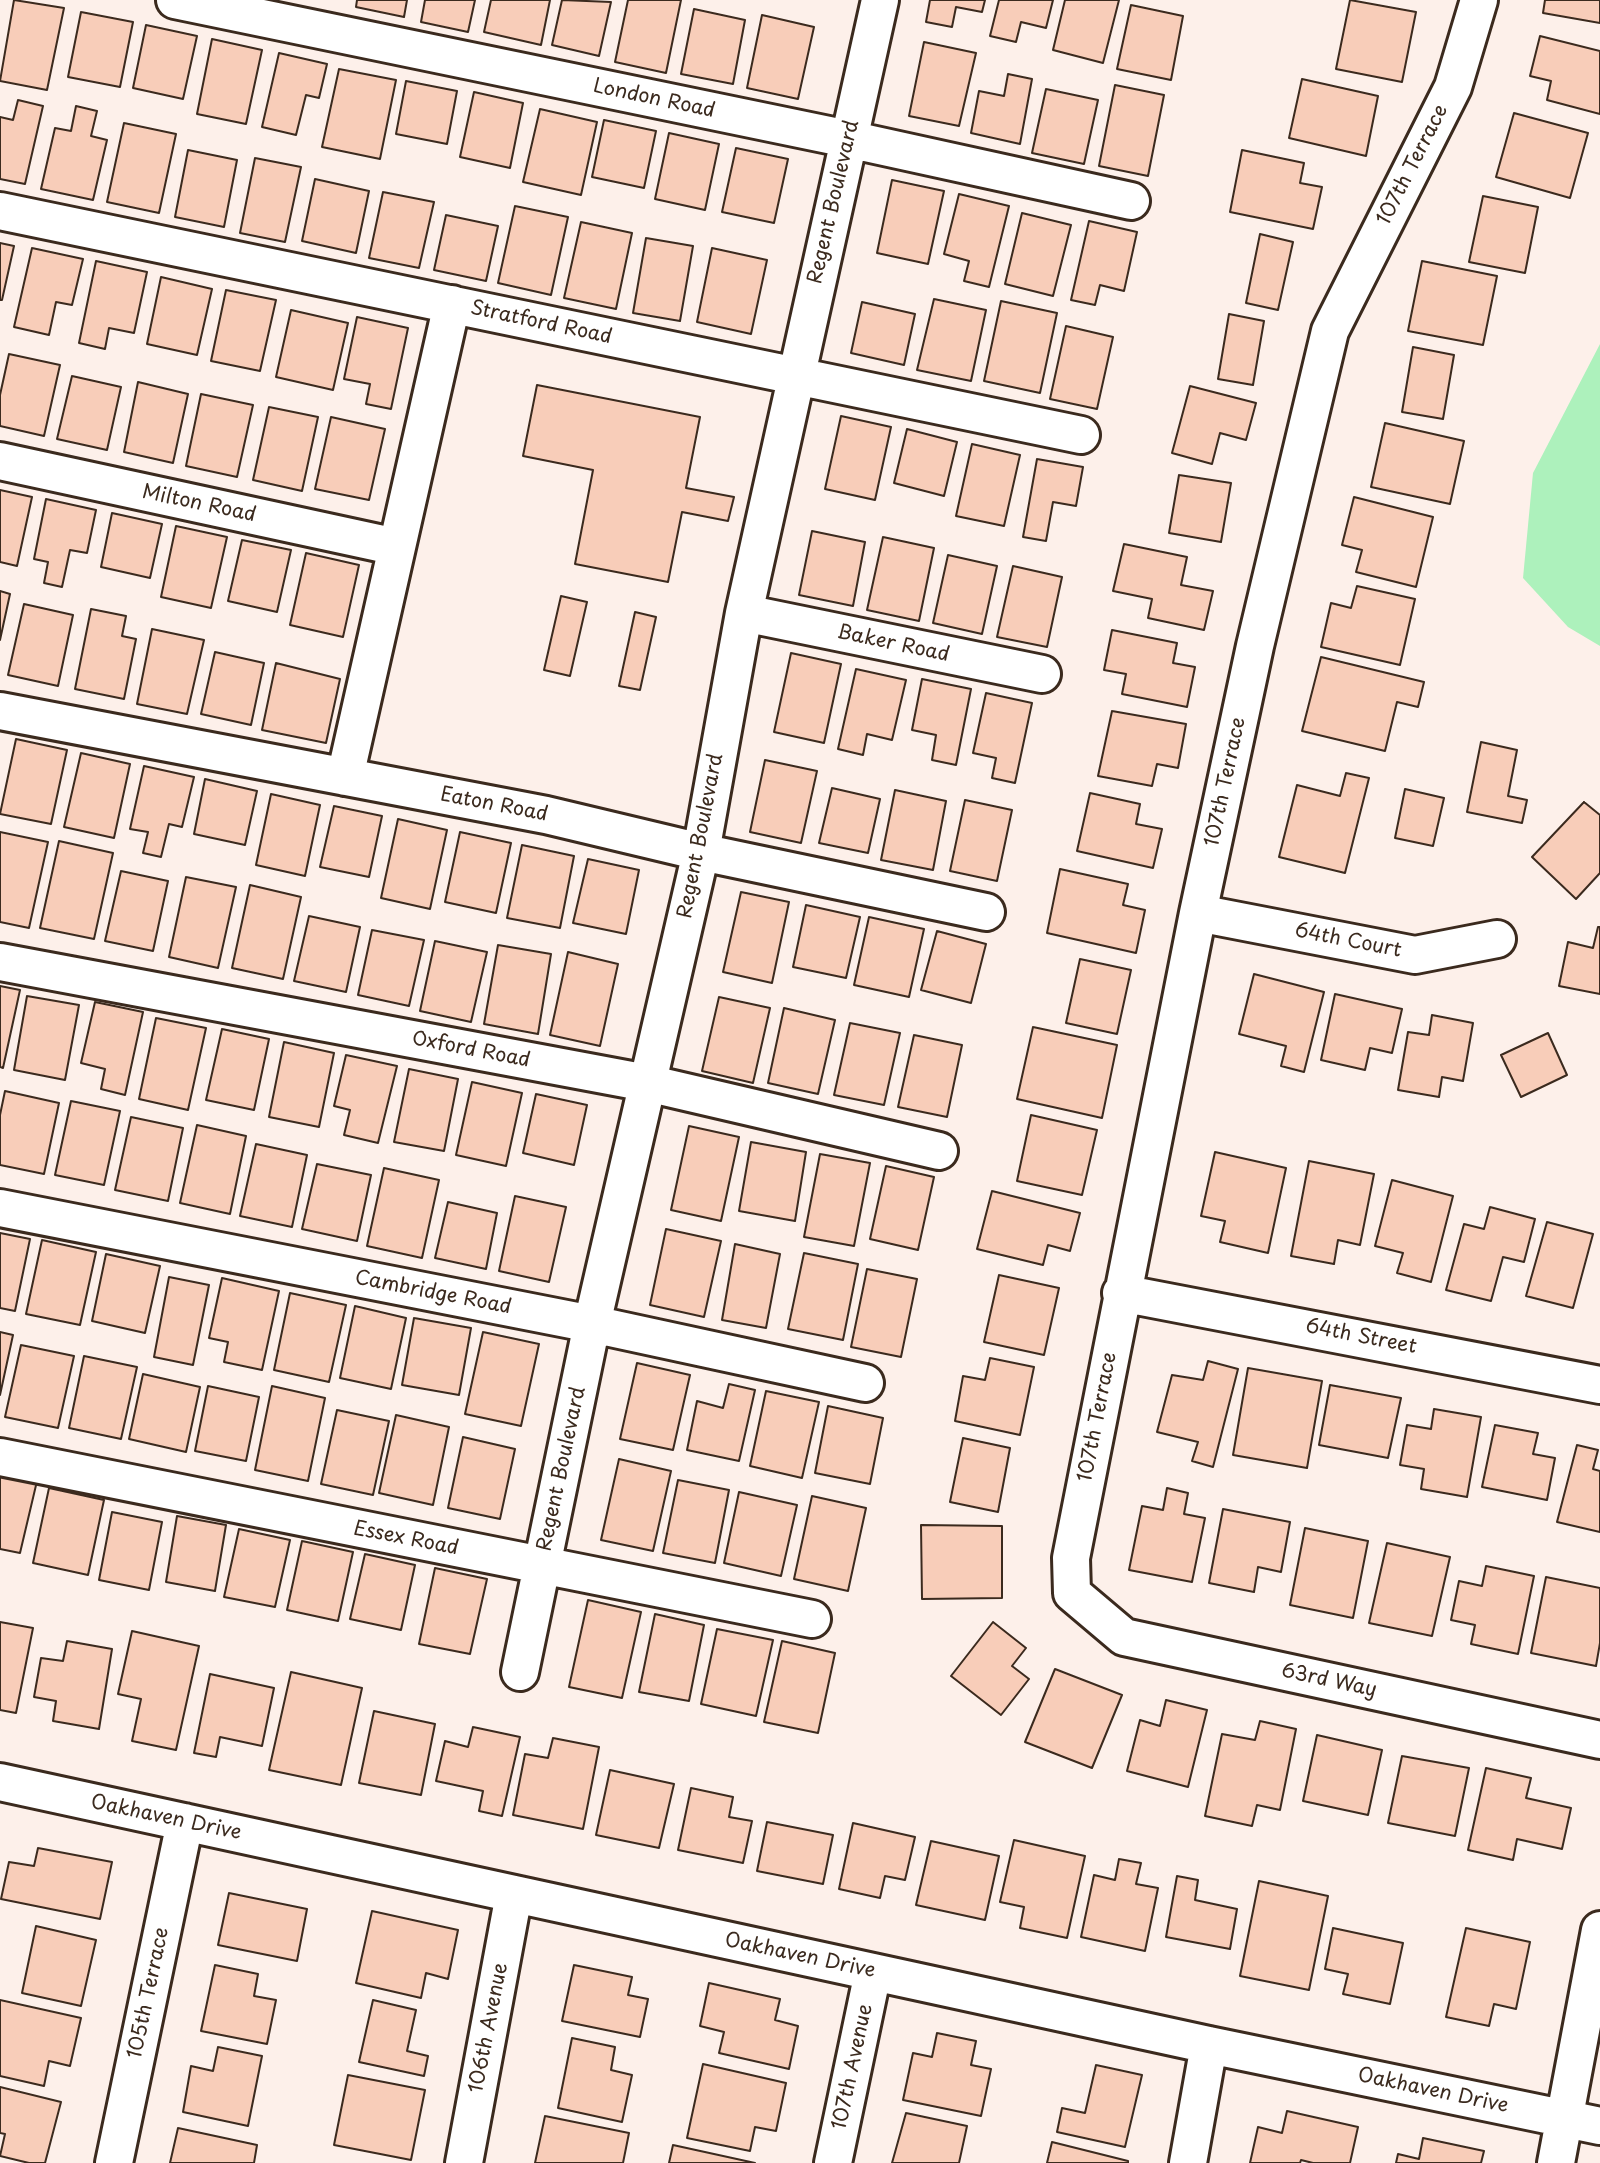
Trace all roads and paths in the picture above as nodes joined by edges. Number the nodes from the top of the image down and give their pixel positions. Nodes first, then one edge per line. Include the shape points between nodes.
1 (175, 0) edge
2 (880, 0) edge
3 (1479, 0) edge
4 (848, 139) junction
5 (1131, 201) dead end
6 (0, 211) edge
7 (452, 304) junction
8 (795, 375) junction
9 (1081, 435) dead end
10 (0, 461) edge
11 (397, 547) junction
12 (744, 613) junction
13 (1042, 674) dead end
14 (0, 711) edge
15 (345, 777) junction
16 (701, 852) junction
17 (986, 912) dead end
18 (1198, 913) junction
19 (1497, 939) dead end
20 (0, 962) edge
21 (647, 1083) junction
22 (939, 1151) dead end
23 (0, 1208) edge
24 (1121, 1293) junction
25 (592, 1324) junction
26 (865, 1383) dead end
27 (1600, 1385) edge
28 (0, 1457) edge
29 (541, 1567) junction
30 (1072, 1593) joint
31 (812, 1619) dead end
32 (520, 1672) dead end
33 (1600, 1740) edge
34 (0, 1782) edge
35 (185, 1822) junction
36 (514, 1894) junction
37 (1600, 1930) edge
38 (873, 1972) junction
39 (1209, 2045) junction
40 (1583, 2122) edge
41 (114, 2163) edge
42 (464, 2163) edge
43 (833, 2163) edge
44 (1188, 2163) edge
45 (1556, 2163) edge

1 - 4 street, London Road
2 - 4 street, Regent Boulevard
3 - 18 street, 107th Terrace via 1453,87 1330,331
4 - 5 street, London Road
4 - 8 street, Regent Boulevard
6 - 7 street, Stratford Road
7 - 8 street, Stratford Road
7 - 11 street
8 - 9 street, Stratford Road
8 - 12 street, Regent Boulevard
10 - 11 street, Milton Road
11 - 15 street
12 - 13 street, Baker Road
12 - 16 street, Regent Boulevard
14 - 15 street, Eaton Road
15 - 16 street, Eaton Road via 546,815
16 - 17 street, Eaton Road
16 - 21 street, Regent Boulevard
18 - 19 street, 64th Court via 1415,955
18 - 24 street, 107th Terrace
20 - 21 street, Oxford Road
21 - 22 street, Oxford Road
21 - 25 street, Regent Boulevard
23 - 25 street, Cambridge Road
24 - 27 street, 64th Street
24 - 30 street, 107th Terrace via 1071,1558
25 - 26 street, Cambridge Road
25 - 29 street, Regent Boulevard
28 - 29 street, Essex Road
29 - 31 street, Essex Road
29 - 32 street, Regent Boulevard
30 - 33 street, 63rd Way via 1124,1637
34 - 35 street, Oakhaven Drive
35 - 36 street, Oakhaven Drive
35 - 41 street, 105th Terrace
36 - 38 street, Oakhaven Drive
36 - 42 street, 106th Avenue
37 - 40 street
38 - 39 street, Oakhaven Drive
38 - 43 street, 107th Avenue
39 - 40 street, Oakhaven Drive
39 - 44 street
40 - 45 street

